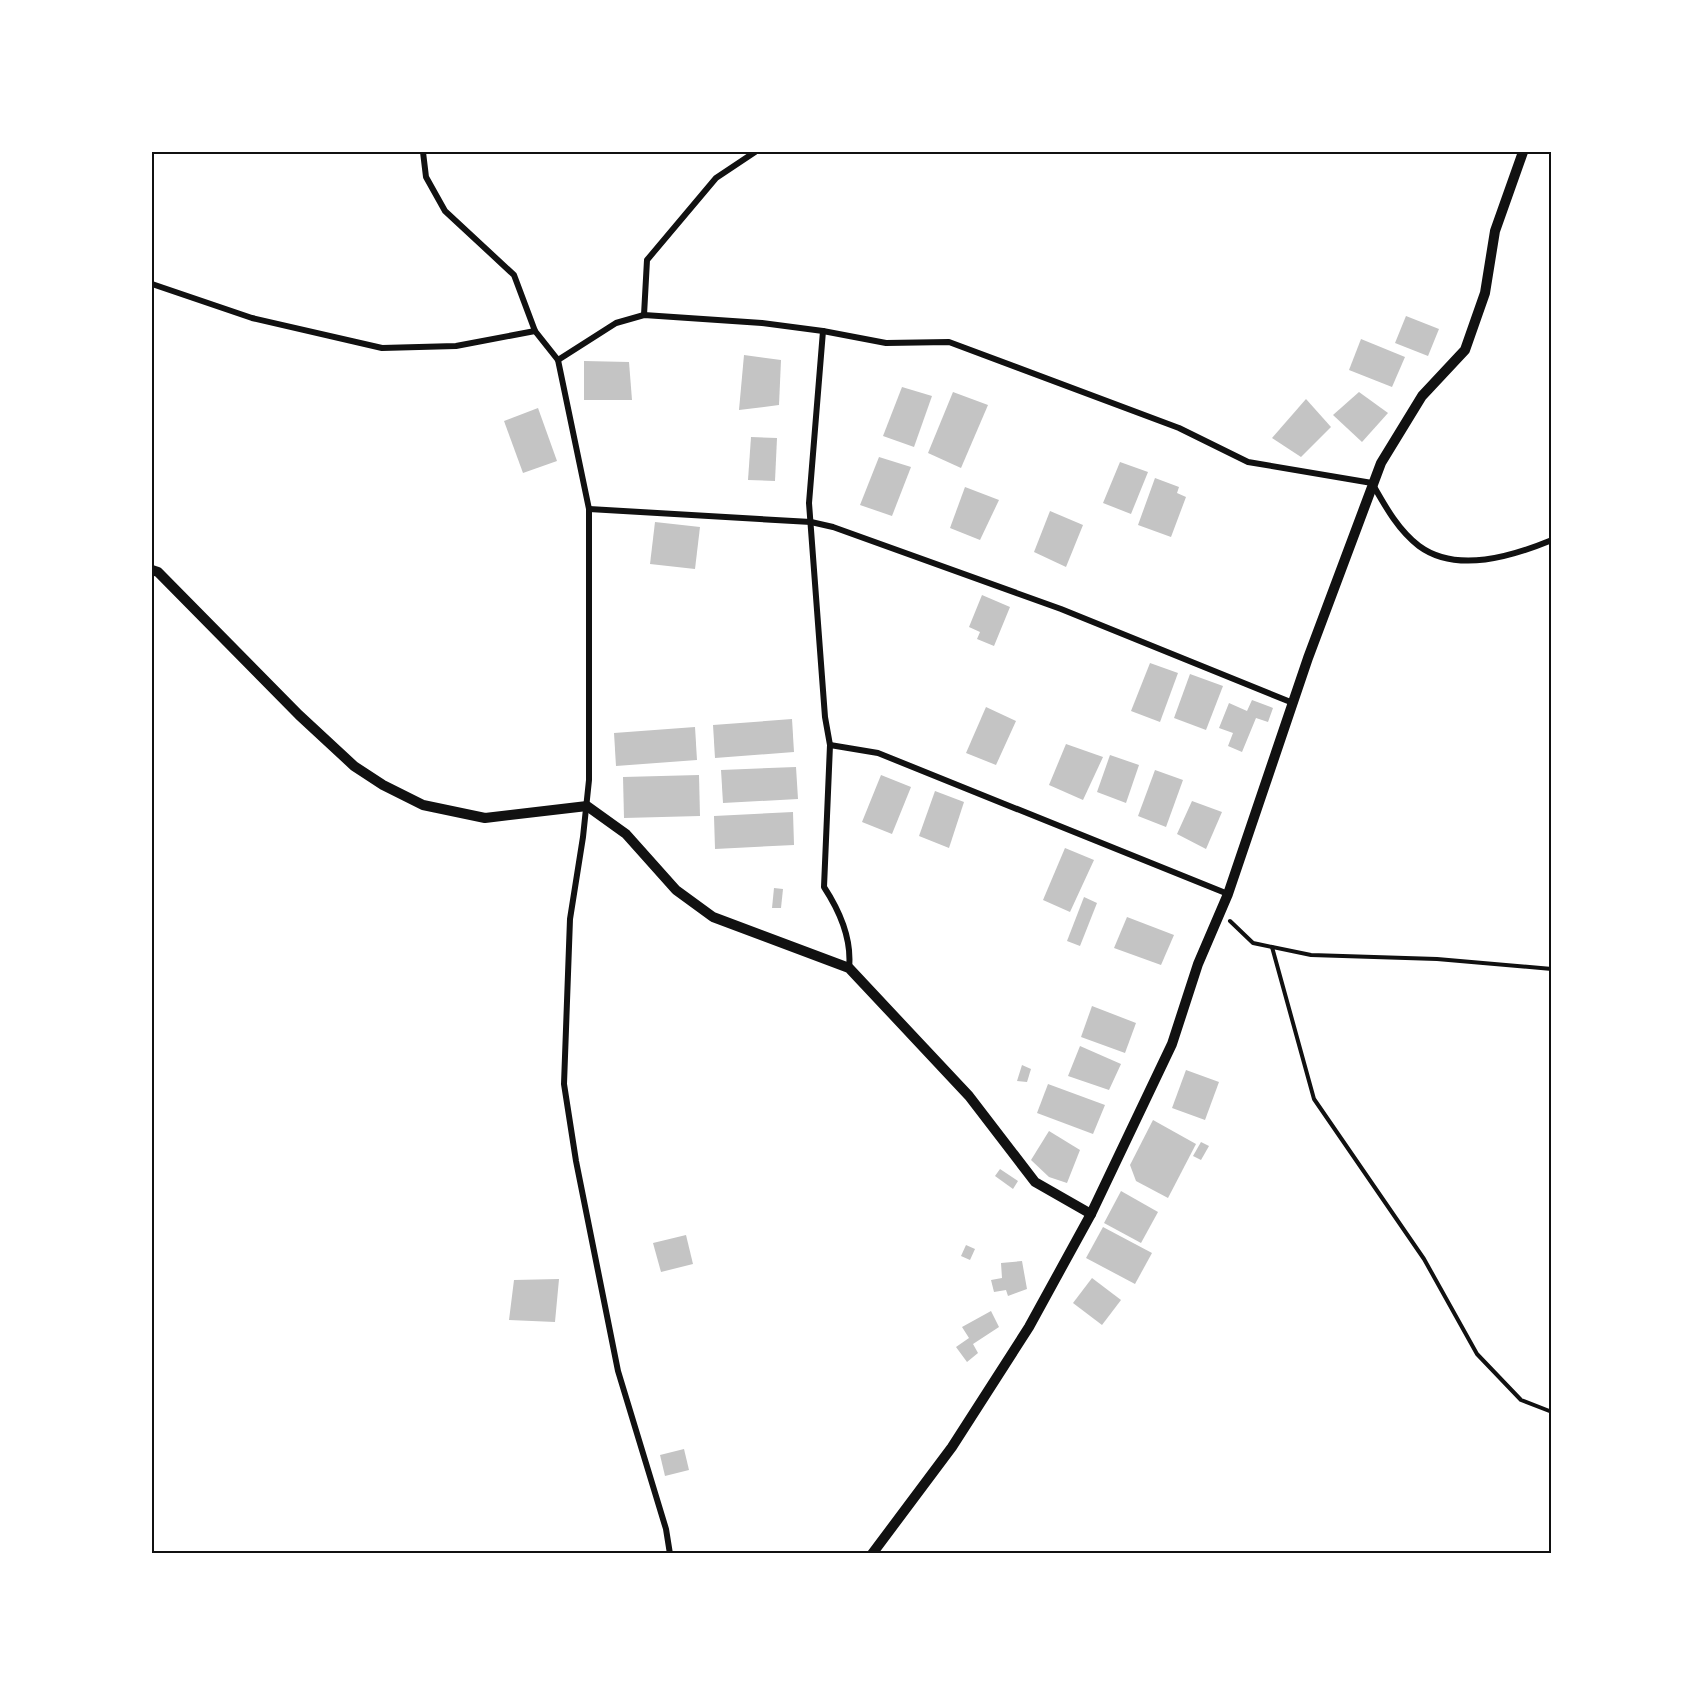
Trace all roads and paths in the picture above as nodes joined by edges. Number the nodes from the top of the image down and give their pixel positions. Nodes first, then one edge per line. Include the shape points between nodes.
1 (423, 152) edge
2 (755, 152) edge
3 (1522, 152) edge
4 (152, 284) edge
5 (644, 315) junction
6 (535, 331) junction
7 (823, 331) junction
8 (558, 360) junction
9 (1372, 483) junction
10 (590, 509) junction
11 (811, 522) junction
12 (1551, 540) edge
13 (152, 570) edge
14 (1293, 703) junction
15 (830, 745) junction
16 (586, 806) junction
17 (1228, 894) junction
18 (1220, 912) junction
19 (1272, 947) junction
20 (849, 968) junction
21 (1551, 969) edge
22 (1091, 1214) junction
23 (1551, 1412) edge
24 (670, 1554) edge
25 (872, 1554) edge

1 - 6 street via 426,177 445,211 514,275
2 - 5 street via 716,178 647,260
3 - 9 street via 1495,231 1485,293 1465,350 1422,396
4 - 6 street via 252,318 382,348 456,346
5 - 7 street
5 - 8 street via 616,323
6 - 8 street
7 - 9 street via 886,343 949,342 1179,428 1248,462
7 - 11 street via 809,503
8 - 10 street
9 - 12 street via 1392,518 1420,547 1459,562 1523,552
9 - 14 street
10 - 11 street
10 - 16 street
11 - 14 street via 1061,609
11 - 15 street
13 - 16 street via 354,766 382,784 423,805 485,818
14 - 17 street
15 - 17 street via 878,753
15 - 20 street via 824,887 839,914 850,953
16 - 20 street via 626,834 676,890 713,917
16 - 24 street via 570,919 564,1084 618,1371
17 - 18 street
18 - 19 path via 1253,943
18 - 22 street via 1172,1044
19 - 21 path via 1311,955 1437,959
19 - 23 path via 1314,1099 1424,1259 1477,1354 1521,1400
20 - 22 street via 969,1096 1035,1182
22 - 25 street via 1029,1327 952,1447

